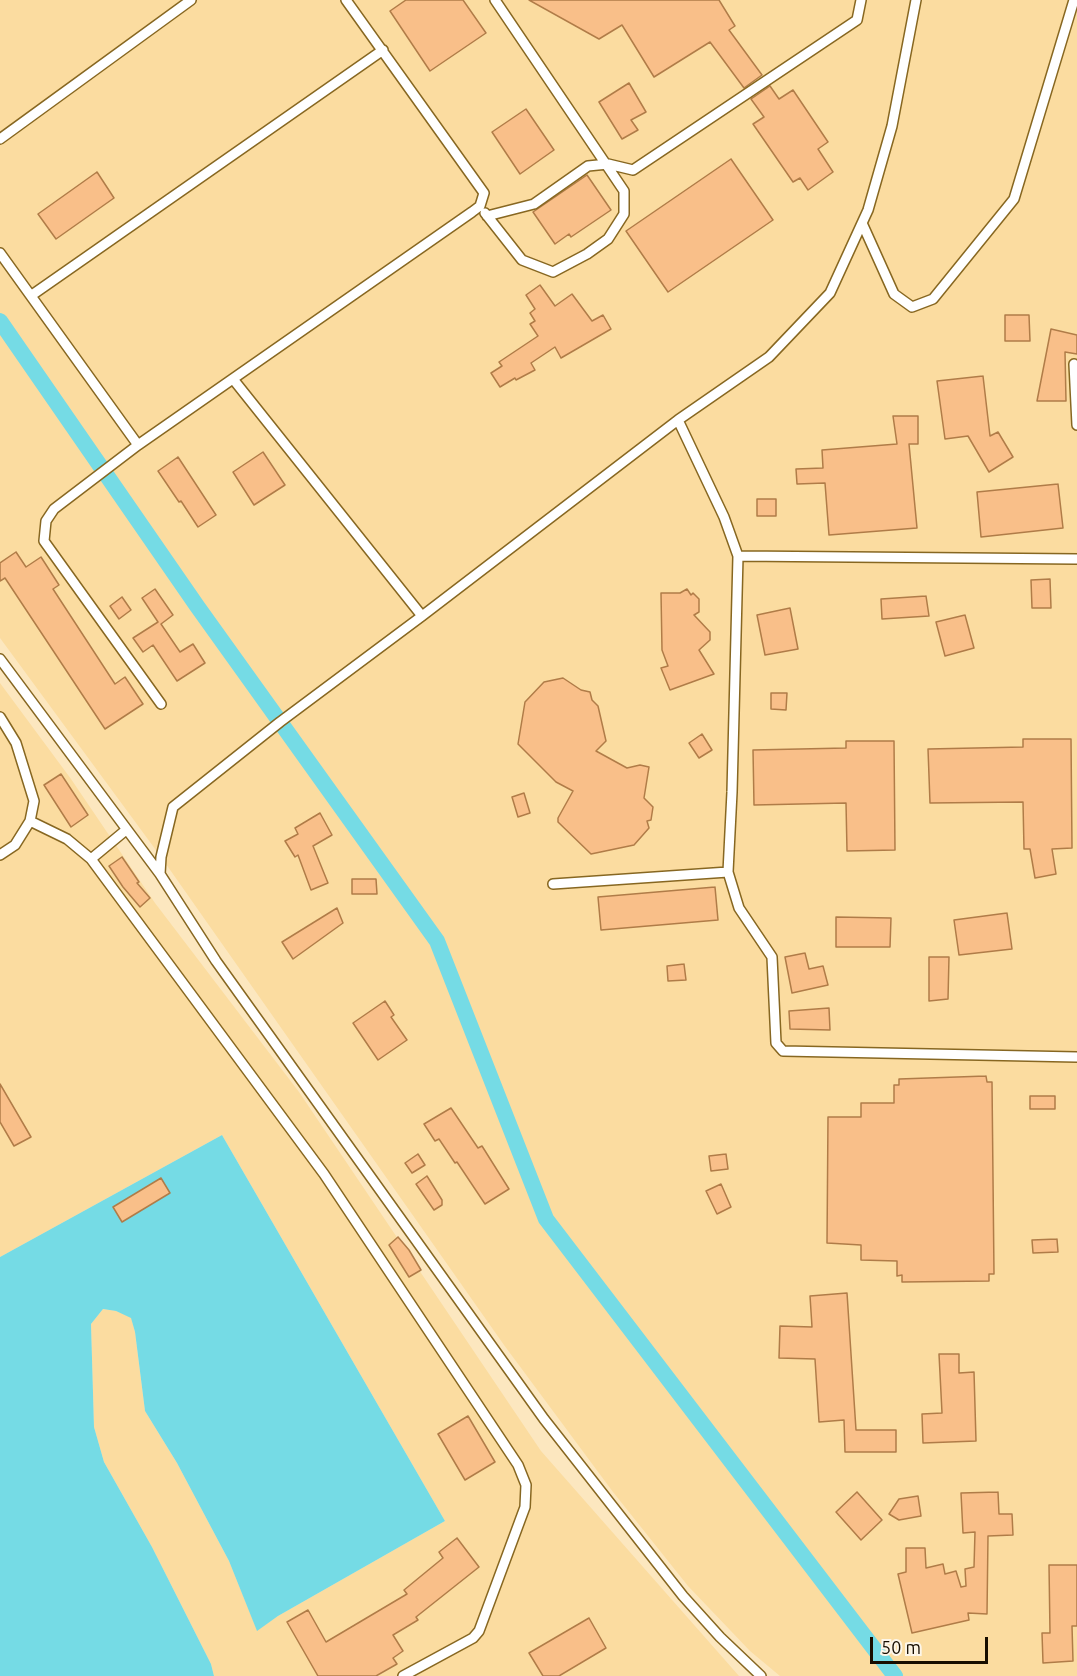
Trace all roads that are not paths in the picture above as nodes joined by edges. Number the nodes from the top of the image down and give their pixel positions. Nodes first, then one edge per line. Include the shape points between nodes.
1 (191, 0) edge
2 (346, 0) edge
3 (495, 0) edge
4 (861, 0) edge
5 (916, 0) edge
6 (1074, 0) edge
7 (383, 50) junction
8 (0, 139) edge
9 (608, 164) junction
10 (480, 206) junction
11 (487, 216) junction
12 (862, 223) junction
13 (0, 253) edge
14 (32, 295) junction
15 (1074, 364) dead end
16 (233, 379) junction
17 (678, 420) junction
18 (1077, 424) edge
19 (138, 445) junction
20 (738, 556) junction
21 (1077, 559) edge
22 (422, 616) junction
23 (0, 659) edge
24 (161, 704) dead end
25 (0, 717) edge
26 (30, 821) junction
27 (126, 830) junction
28 (0, 855) edge
29 (91, 859) junction
30 (728, 872) junction
31 (160, 874) junction
32 (553, 884) dead end
33 (1077, 1057) edge
34 (404, 1676) edge
35 (761, 1676) edge

1 - 8 lane
2 - 7 lane
3 - 9 lane
4 - 9 lane via 857,20 633,170
5 - 12 lane via 892,126
6 - 12 lane via 1014,199 933,299 912,307 894,294
7 - 10 lane via 484,193
7 - 14 lane
9 - 11 lane via 588,166 534,204
9 - 11 lane via 624,191 624,214 608,239 553,272 522,260
10 - 11 lane
10 - 16 lane
12 - 17 lane via 830,293 769,357
13 - 14 lane
14 - 19 lane
15 - 18 lane
16 - 19 lane
16 - 22 lane
17 - 20 lane
17 - 22 lane
19 - 24 lane via 54,508 46,521 44,541
20 - 21 lane
20 - 30 lane
22 - 31 lane via 173,807
23 - 27 lane
25 - 26 lane via 16,743 34,801
26 - 28 lane via 15,845
26 - 29 lane via 67,839
27 - 29 lane
27 - 31 lane
29 - 34 lane via 324,1174 518,1465 526,1485 525,1507 479,1631
30 - 32 lane
30 - 33 lane via 739,908 772,957 776,1044 783,1051
31 - 35 lane via 216,961 544,1419 682,1596

